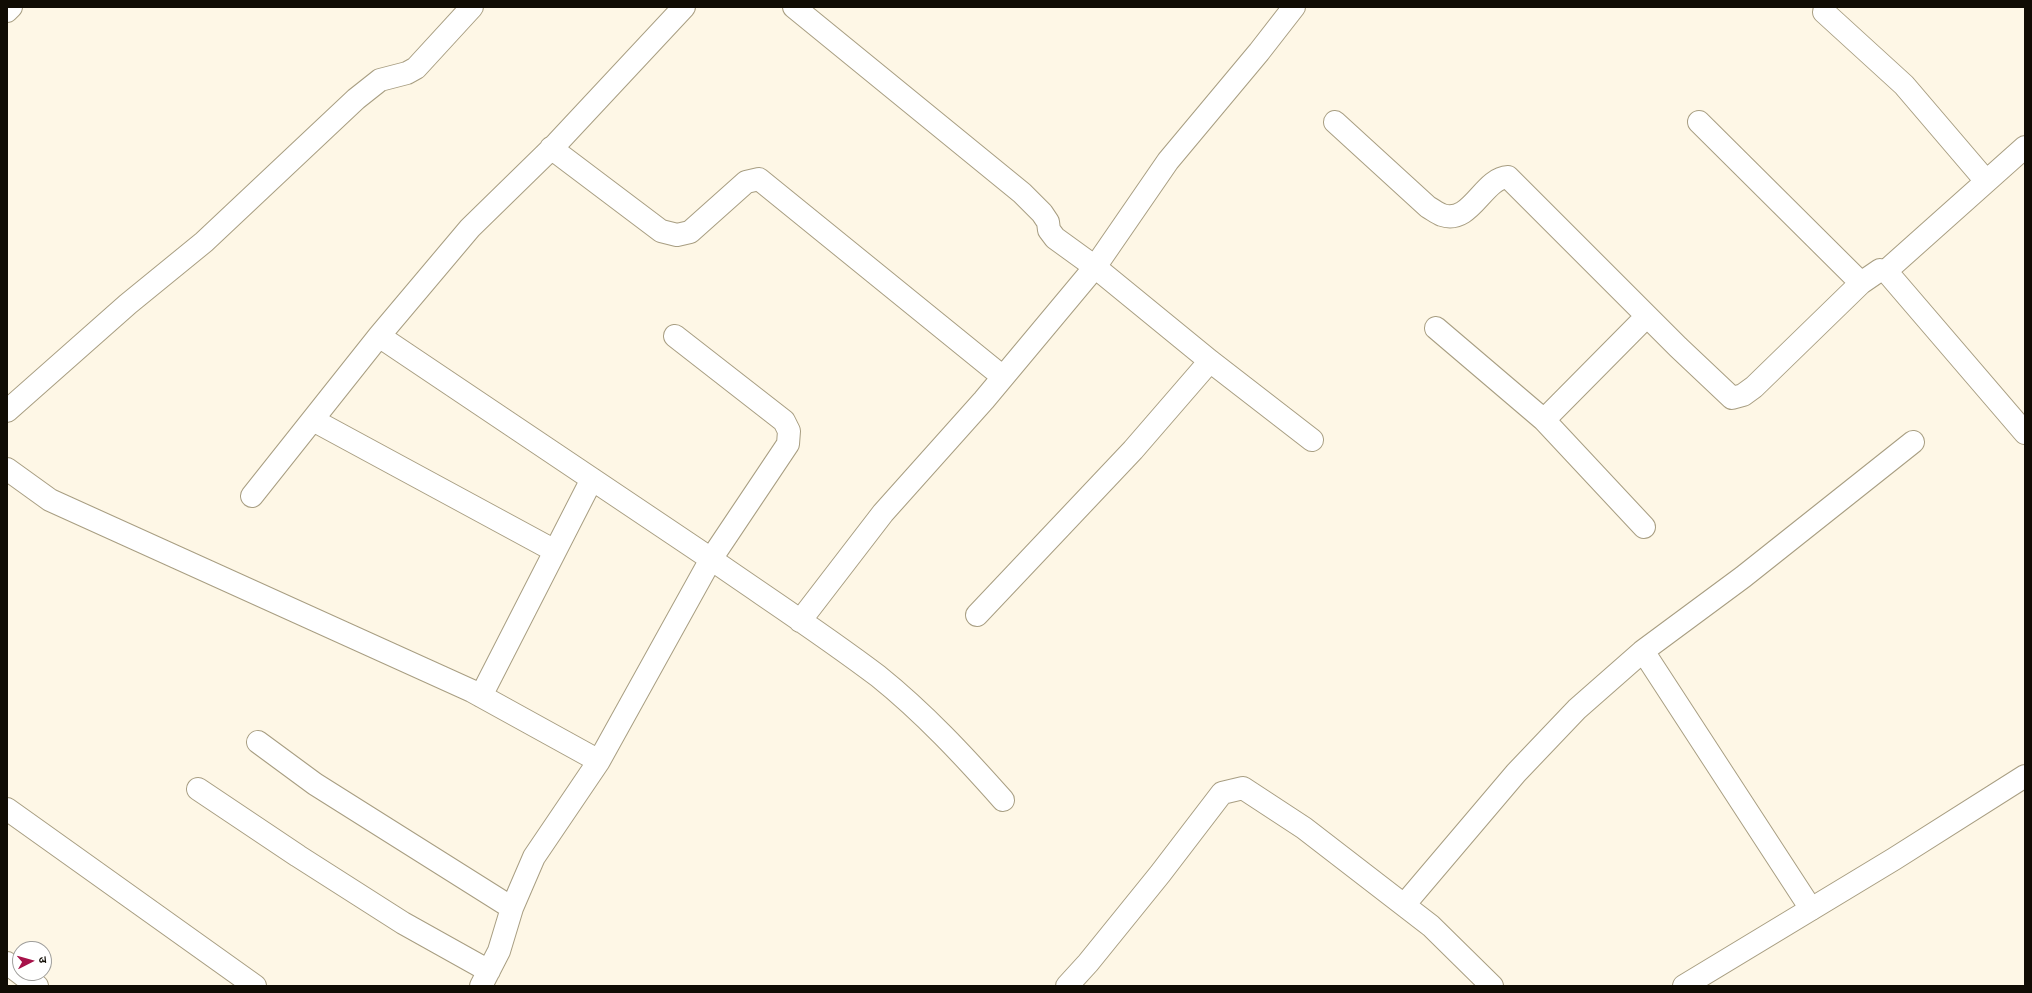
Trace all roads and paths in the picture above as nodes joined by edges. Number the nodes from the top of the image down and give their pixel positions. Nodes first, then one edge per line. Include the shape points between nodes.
1 (11, 7) edge
2 (472, 7) edge
3 (684, 7) edge
4 (794, 7) edge
5 (1294, 7) edge
6 (7, 11) edge
7 (1824, 12) dead end
8 (1336, 122) dead end
9 (1699, 122) dead end
10 (2025, 147) edge
11 (551, 148) junction
12 (1986, 180) junction
13 (1095, 267) junction
14 (1886, 271) junction
15 (1861, 283) junction
16 (1647, 316) junction
17 (1436, 328) dead end
18 (379, 336) junction
19 (675, 336) dead end
20 (1210, 361) junction
21 (1003, 376) junction
22 (7, 411) edge
23 (313, 420) junction
24 (1544, 420) junction
25 (2025, 434) edge
26 (1312, 440) dead end
27 (1913, 442) dead end
28 (7, 469) edge
29 (592, 479) junction
30 (252, 496) dead end
31 (1644, 527) dead end
32 (555, 552) junction
33 (711, 559) junction
34 (977, 615) dead end
35 (800, 621) junction
36 (1643, 651) junction
37 (481, 696) junction
38 (258, 742) dead end
39 (599, 761) junction
40 (2025, 776) edge
41 (198, 789) dead end
42 (1003, 800) dead end
43 (7, 809) edge
44 (1404, 905) junction
45 (512, 908) junction
46 (1811, 909) junction
47 (7, 963) edge
48 (485, 978) edge
49 (37, 986) edge
50 (255, 986) edge
51 (1067, 986) edge
52 (1492, 986) edge
53 (1684, 986) edge

1 - 6 street
2 - 22 street via 416,68 380,80 356,99 204,242 128,304
3 - 11 street
4 - 13 street via 1022,193 1042,213 1055,238
5 - 13 street via 1168,161
7 - 12 street via 1904,85
8 - 16 street via 1428,207 1442,215 1458,214 1501,177 1508,177
9 - 15 street
10 - 12 street
11 - 18 street via 470,228
11 - 21 street via 661,231 677,235 690,232 746,182 759,179
12 - 14 street
13 - 20 street
13 - 21 street
14 - 15 street via 1880,270
14 - 25 street
15 - 16 street via 1754,387 1743,395 1732,398
16 - 24 street
17 - 24 street
18 - 23 street
18 - 29 street
19 - 33 street via 784,421 789,431 788,444
20 - 26 street
20 - 34 street via 1133,450
21 - 35 street via 883,513
23 - 30 street
23 - 32 street
24 - 31 street
27 - 36 street via 1743,577
28 - 37 street via 50,500
29 - 32 street
29 - 33 street
32 - 37 street
33 - 35 street
33 - 39 street
35 - 42 street via 878,677 929,721
36 - 44 street via 1577,708 1516,773
36 - 46 street
37 - 39 street
38 - 45 street via 315,784
39 - 45 street via 534,858
40 - 46 street
41 - 48 street
43 - 50 street
44 - 51 street via 1304,828 1243,788 1232,789 1222,793 1155,880
44 - 52 street via 1431,926
45 - 48 street via 499,951
46 - 53 street
47 - 49 street

